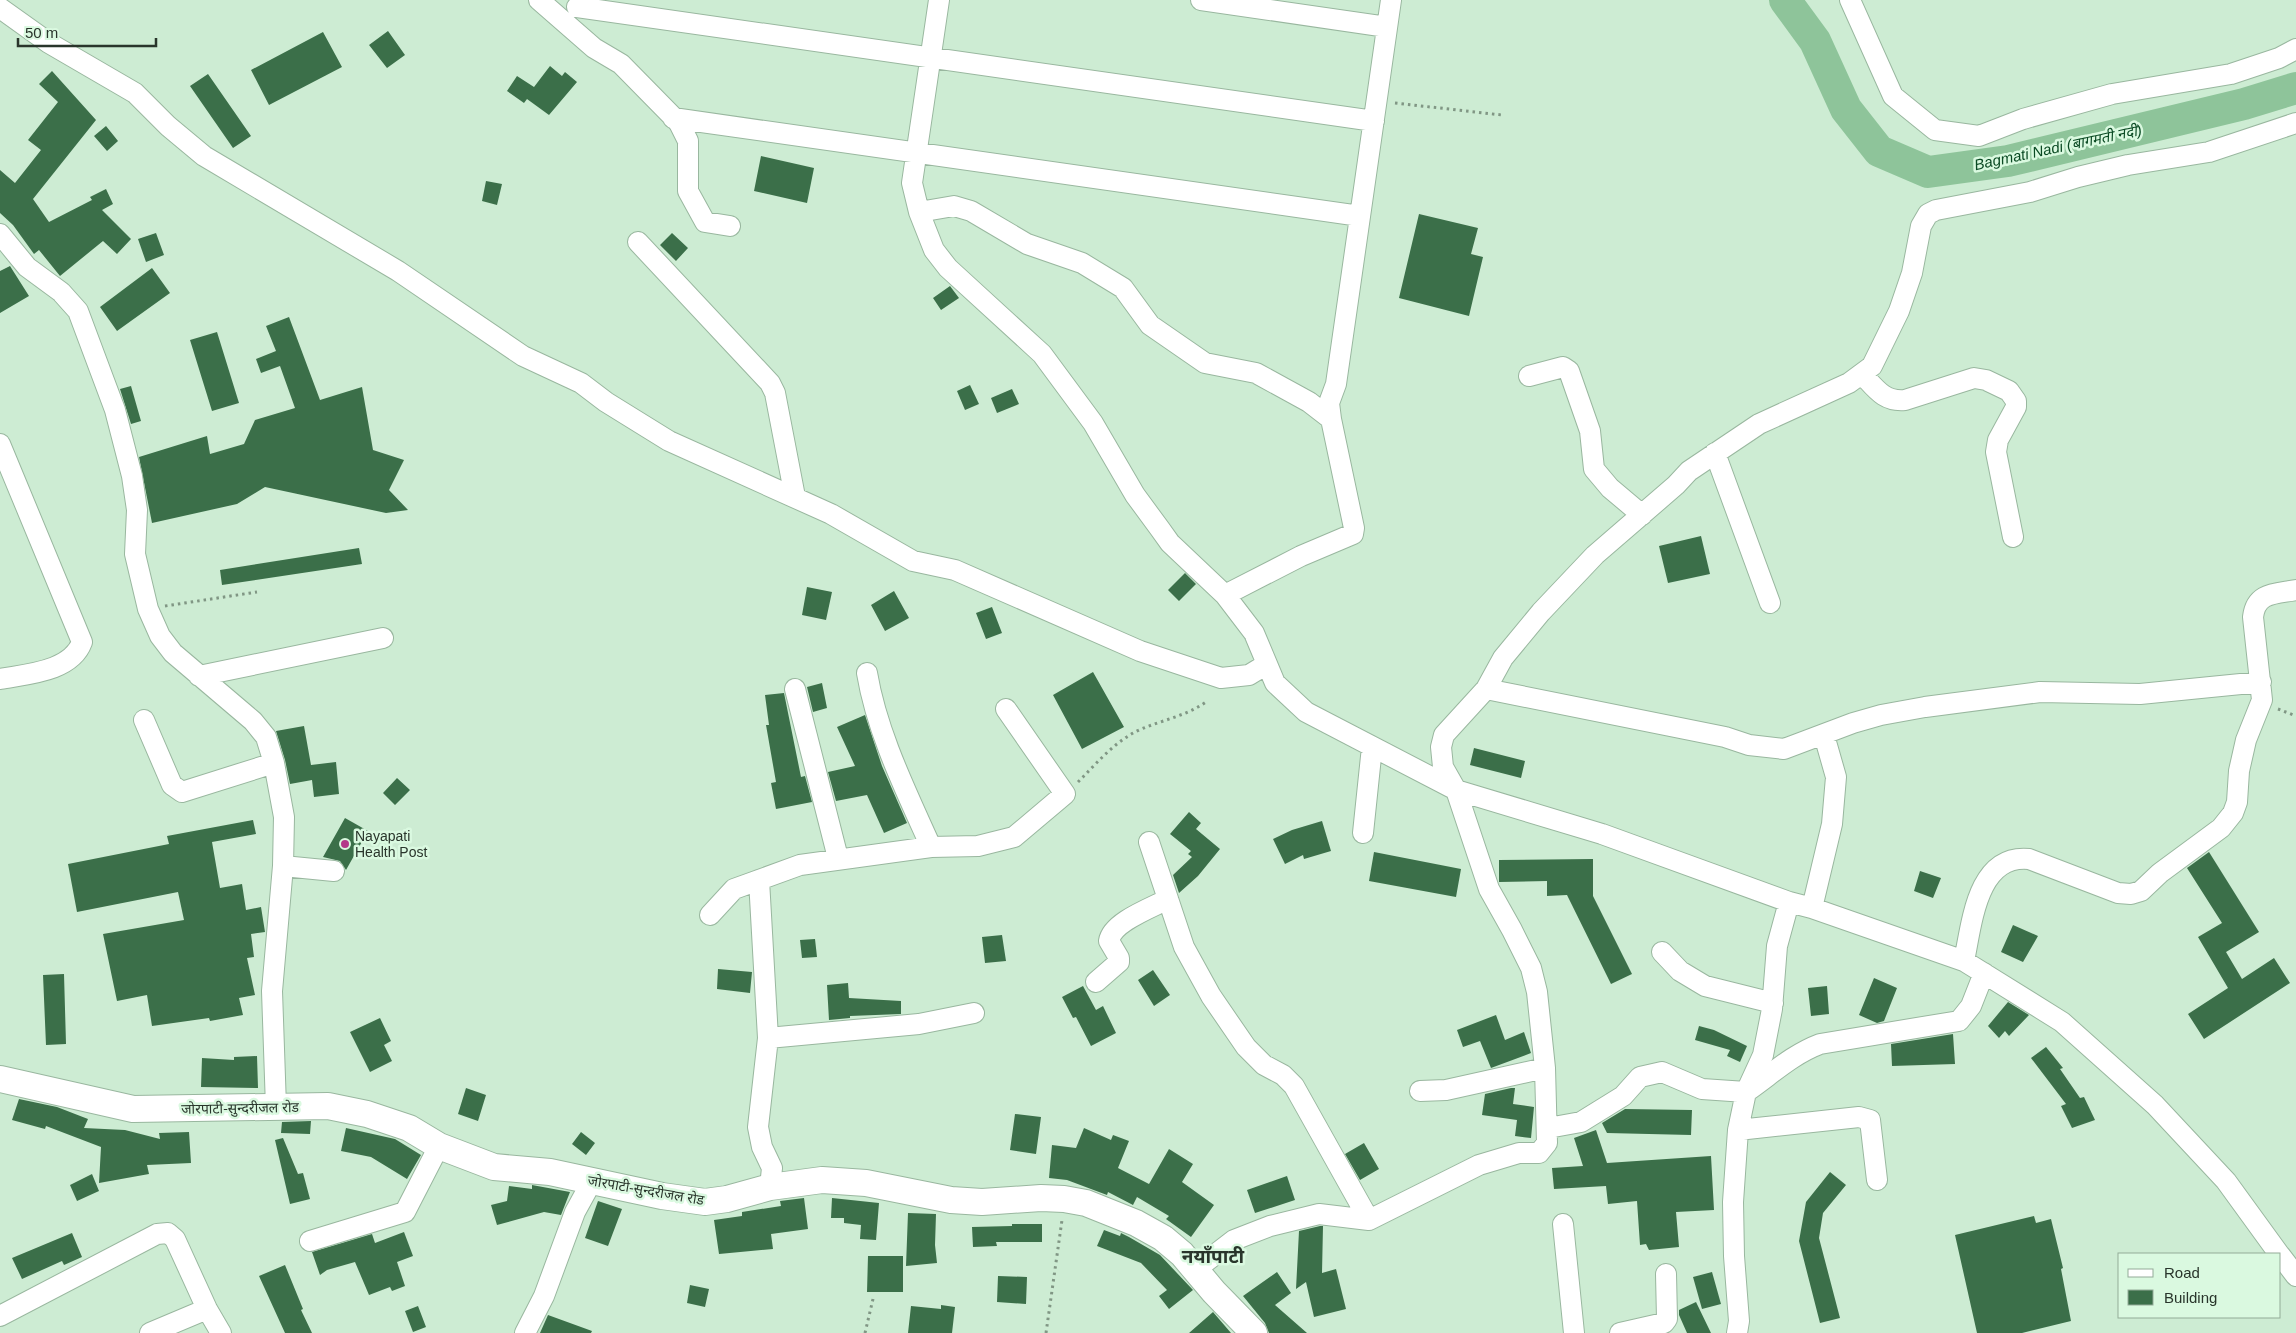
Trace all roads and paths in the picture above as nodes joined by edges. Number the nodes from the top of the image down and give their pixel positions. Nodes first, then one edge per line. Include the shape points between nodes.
1 (539, 0) edge
2 (939, 0) edge
3 (1201, 0) edge
4 (1391, 0) edge
5 (1850, 0) edge
6 (578, 4) edge
7 (0, 8) edge
8 (1387, 27) junction
9 (574, 30) junction
10 (2296, 49) edge
11 (930, 58) junction
12 (1377, 101) junction
13 (1502, 114) dead end
14 (674, 118) junction
15 (1374, 121) junction
16 (2296, 123) edge
17 (916, 153) junction
18 (919, 212) junction
19 (1360, 216) junction
20 (730, 226) dead end
21 (0, 234) edge
22 (638, 242) dead end
23 (1862, 374) junction
24 (1529, 376) dead end
25 (1330, 420) junction
26 (0, 444) edge
27 (1715, 453) junction
28 (795, 497) junction
29 (1642, 515) junction
30 (2013, 537) dead end
31 (2296, 590) edge
32 (257, 592) dead end
33 (1225, 595) junction
34 (1770, 603) dead end
35 (148, 609) junction
36 (383, 638) dead end
37 (1267, 664) junction
38 (867, 673) dead end
39 (199, 676) junction
40 (0, 679) edge
41 (2261, 682) junction
42 (1486, 689) junction
43 (795, 690) dead end
44 (1206, 702) dead end
45 (1006, 709) dead end
46 (144, 720) dead end
47 (1824, 735) junction
48 (1372, 747) junction
49 (274, 763) junction
50 (1456, 790) junction
51 (1065, 794) junction
52 (1363, 833) dead end
53 (1149, 842) dead end
54 (931, 847) junction
55 (838, 858) junction
56 (283, 866) junction
57 (334, 871) dead end
58 (759, 880) junction
59 (1168, 899) junction
60 (1789, 902) junction
61 (1812, 908) junction
62 (710, 914) dead end
63 (1662, 952) dead end
64 (1964, 960) junction
65 (1984, 973) junction
66 (1096, 982) dead end
67 (1773, 1003) junction
68 (974, 1013) dead end
69 (768, 1038) junction
70 (1545, 1068) junction
71 (0, 1079) edge
72 (1420, 1091) dead end
73 (1746, 1092) junction
74 (276, 1107) junction
75 (1548, 1128) junction
76 (1738, 1130) junction
77 (439, 1146) junction
78 (1877, 1180) dead end
79 (592, 1181) junction
80 (770, 1187) junction
81 (1064, 1199) junction
82 (1369, 1220) junction
83 (1563, 1224) dead end
84 (310, 1241) dead end
85 (2279, 1253) edge
86 (2281, 1256) edge
87 (1195, 1270) junction
88 (1666, 1274) dead end
89 (2296, 1276) edge
90 (873, 1299) dead end
91 (207, 1309) junction
92 (0, 1316) edge
93 (1249, 1331) edge
94 (150, 1333) edge
95 (221, 1333) edge
96 (525, 1333) edge
97 (865, 1333) edge
98 (1046, 1333) edge
99 (1574, 1333) edge
100 (1620, 1333) edge
101 (1737, 1333) edge

1 - 9 street
2 - 11 street
3 - 8 street
4 - 8 street
5 - 10 street via 1893,96 1935,130 1979,136 2023,118 2112,94 2231,74
6 - 9 street
6 - 11 street
7 - 28 street via 50,43 135,94 204,156 398,270 523,356 581,383 669,441
8 - 12 street
9 - 14 street via 594,48 622,64
11 - 15 street
11 - 17 street
12 - 13 path
12 - 15 street
14 - 17 street
14 - 20 street via 688,141 688,191 705,222
15 - 19 street
16 - 23 street via 2209,152 2128,165 2030,192 1928,214 1921,226 1912,273 1899,311 1879,355
17 - 18 street via 912,183
17 - 19 street
18 - 25 street via 954,206 971,211 1027,244 1082,263 1123,288 1150,325 1205,363 1256,373 1309,402
18 - 33 street via 934,250 948,268 1042,354 1093,423 1135,495 1170,543
19 - 25 street via 1336,384 1329,403
21 - 35 street via 27,267 60,292 78,311 114,410 132,476 137,510 135,554
22 - 28 street via 770,382 775,393
23 - 27 street via 1759,424
23 - 30 street via 1881,394 1896,401 1974,378 2009,390 2016,407 1998,440 1996,452
24 - 29 street via 1563,367 1569,371 1590,431 1594,469 1610,488
25 - 33 street via 1353,534 1301,556
26 - 40 street via 82,642 79,649 56,666
27 - 29 street via 1689,471
27 - 34 street
28 - 37 street via 913,561 955,570 1140,651 1222,678 1249,675
29 - 42 street via 1595,555 1541,612 1503,658
31 - 41 street via 2264,597 2254,608
32 - 35 path
33 - 37 street via 1254,632
35 - 39 street via 160,636 173,653
36 - 39 street
37 - 48 street via 1275,683 1306,712
38 - 54 street via 882,731
39 - 49 street via 253,721 266,738
41 - 47 street via 2140,694 2040,692 2012,695 1881,714
41 - 64 street via 2262,700 2246,740 2237,802 2221,828 2141,892 2131,894 2029,859 2016,858 2006,862 1986,881 1976,905
42 - 47 street via 1725,737 1768,749 1784,749
42 - 50 street via 1444,734 1441,747 1443,767
43 - 55 street
44 - 51 path via 1194,711 1139,730 1116,743
45 - 51 street
46 - 49 street via 172,785 182,792
47 - 61 street via 1836,777 1832,824
48 - 50 street
48 - 52 street
49 - 56 street via 284,816
50 - 60 street via 1602,834
50 - 70 street via 1489,889 1531,968 1537,992
51 - 54 street via 1014,838 978,846
53 - 59 street
54 - 55 street
55 - 58 street via 800,865
56 - 57 street
56 - 74 street via 272,991
58 - 62 street via 734,889
58 - 69 street
59 - 66 street via 1110,933 1109,941 1119,962
59 - 82 street via 1184,947 1212,996 1252,1053 1294,1086
60 - 61 street
60 - 67 street via 1777,946
61 - 64 street
63 - 67 street via 1680,972 1705,986
64 - 65 street
65 - 73 street via 1971,1006 1959,1020 1820,1044 1784,1063
65 - 85 street via 2062,1022 2156,1105 2226,1181
67 - 73 street via 1763,1055
68 - 69 street via 919,1024
69 - 80 street via 758,1127 762,1147 772,1168
70 - 72 street via 1446,1090
70 - 75 street
71 - 74 main road, जोरपाटी-सुन्दरीजल रोड via 133,1109
73 - 75 street via 1702,1089 1662,1072 1640,1077 1623,1096 1581,1122
73 - 76 street
74 - 77 main road, जोरपाटी-सुन्दरीजल रोड via 328,1106 367,1114 409,1128
75 - 82 street via 1547,1144 1539,1153 1520,1153 1479,1166
76 - 78 street via 1859,1117 1870,1120
76 - 101 street via 1733,1202 1740,1322
77 - 79 main road, जोरपाटी-सुन्दरीजल रोड via 494,1167 550,1172
77 - 84 street via 405,1212
79 - 80 main road, जोरपाटी-सुन्दरीजल रोड via 705,1202
79 - 96 street via 575,1212 544,1296
80 - 81 main road, जोरपाटी-सुन्दरीजल रोड via 822,1180 866,1183 951,1200
81 - 87 main road, जोरपाटी-सुन्दरीजल रोड via 1104,1209 1136,1222 1163,1238
81 - 98 path
82 - 87 street via 1318,1214 1270,1226 1234,1240
83 - 99 street
86 - 89 street
87 - 93 main road, जोरपाटी-सुन्दरीजल रोड
88 - 100 street via 1664,1323
90 - 97 path
91 - 92 street via 175,1239 168,1233 157,1234
91 - 94 street
91 - 95 street

